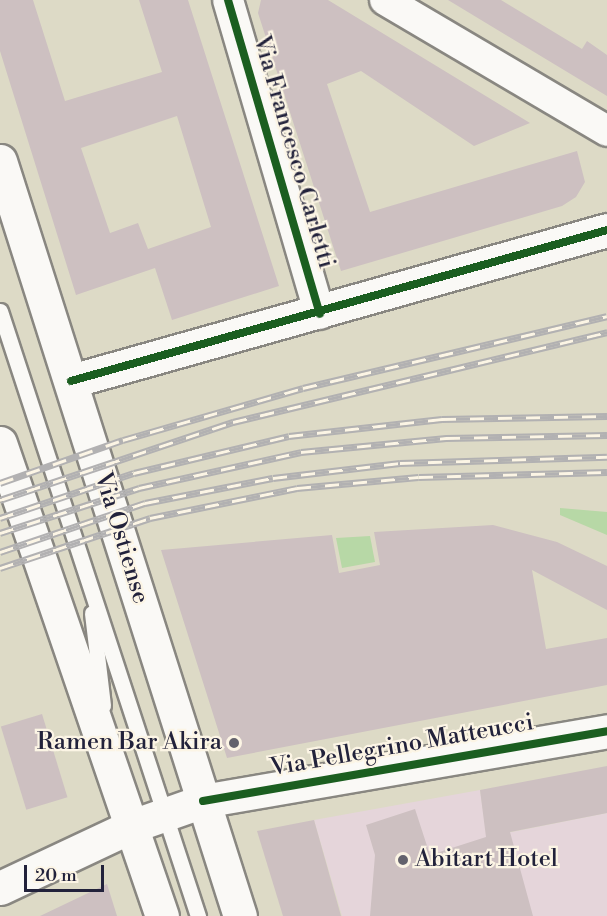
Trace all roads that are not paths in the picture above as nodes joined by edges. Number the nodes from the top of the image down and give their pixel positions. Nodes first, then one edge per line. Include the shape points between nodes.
1 (228, 0) edge
2 (385, 0) edge
3 (607, 131) edge
4 (0, 161) edge
5 (607, 230) edge
6 (0, 311) edge
7 (320, 314) junction
8 (71, 381) junction
9 (0, 443) edge
10 (89, 586) junction
11 (607, 731) edge
12 (111, 766) junction
13 (203, 801) junction
14 (165, 813) junction
15 (132, 826) junction
16 (0, 888) edge
17 (162, 916) edge
18 (198, 916) edge
19 (240, 916) edge

1 - 7 street, Via Francesco Carletti
2 - 3 street
4 - 8 main road, Via Ostiense
5 - 7 main road
6 - 10 lane, Via Ostiense
7 - 8 main road
8 - 13 main road, Via Ostiense
9 - 12 main road
10 - 12 lane
10 - 14 lane, Via Ostiense
11 - 13 main road, Via Pellegrino Matteucci
12 - 15 main road
13 - 14 main road, Via Pellegrino Matteucci
13 - 19 main road, Via Ostiense
14 - 15 main road
14 - 18 lane, Via Ostiense
15 - 16 main road
15 - 17 main road

